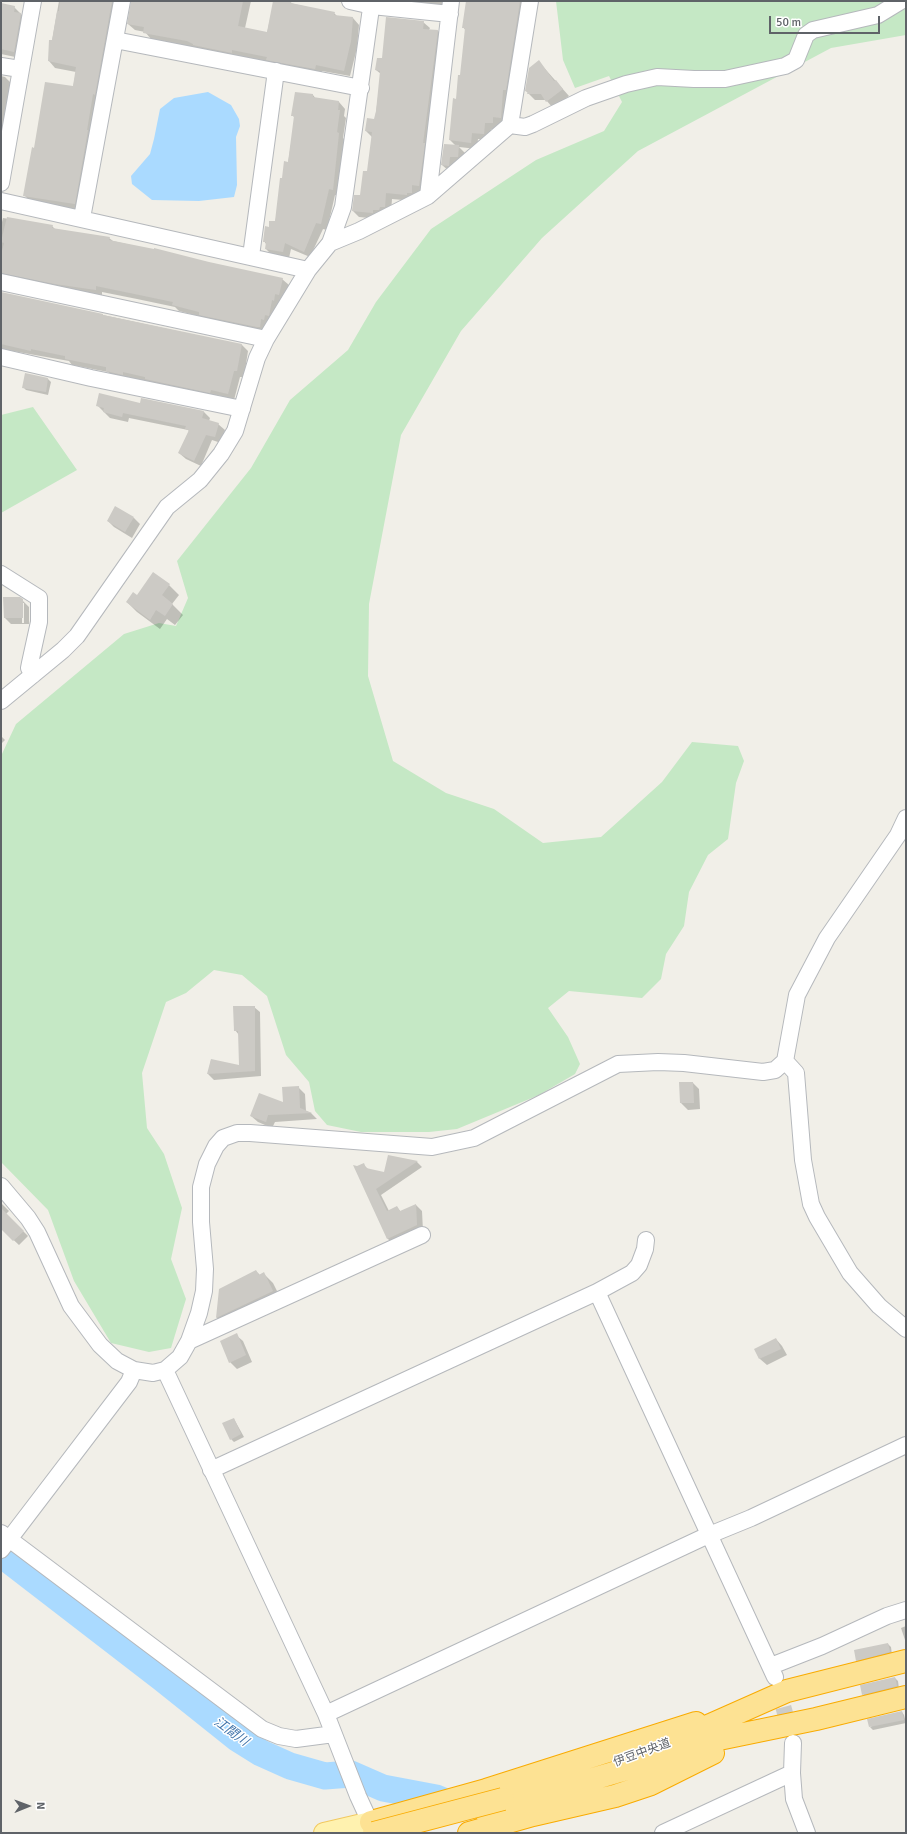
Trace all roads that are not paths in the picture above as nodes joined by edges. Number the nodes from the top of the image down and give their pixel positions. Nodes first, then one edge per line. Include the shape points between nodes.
1 (33, 1) edge
2 (122, 1) edge
3 (350, 1) edge
4 (530, 1) edge
5 (901, 1) edge
6 (372, 3) edge
7 (450, 7) edge
8 (115, 40) junction
9 (1, 66) edge
10 (20, 69) junction
11 (276, 71) junction
12 (361, 88) junction
13 (510, 125) junction
14 (1, 183) edge
15 (428, 196) junction
16 (1, 201) edge
17 (82, 218) junction
18 (330, 243) junction
19 (251, 256) junction
20 (308, 270) junction
21 (1, 282) edge
22 (266, 339) junction
23 (1, 357) edge
24 (242, 409) junction
25 (1, 574) edge
26 (33, 675) junction
27 (1, 701) edge
28 (906, 818) edge
29 (785, 1061) junction
30 (1, 1186) edge
31 (422, 1235) dead end
32 (646, 1240) dead end
33 (597, 1292) junction
34 (906, 1329) edge
35 (189, 1341) junction
36 (134, 1370) junction
37 (165, 1370) junction
38 (906, 1445) edge
39 (211, 1470) junction
40 (709, 1535) junction
41 (5, 1541) edge
42 (906, 1610) edge
43 (906, 1661) edge
44 (906, 1697) edge
45 (326, 1714) junction
46 (334, 1734) junction
47 (793, 1743) tunnel mouth
48 (792, 1773) junction
49 (500, 1804) junction
50 (404, 1823) edge
51 (374, 1829) edge
52 (324, 1833) edge
53 (469, 1833) edge
54 (663, 1833) edge
55 (807, 1833) edge

1 - 10 street
2 - 8 street
3 - 6 street
4 - 13 street
5 - 13 street via 878,15 813,30 806,35 796,60 785,66 725,79 657,77 626,84 586,98 525,127
6 - 7 street
6 - 12 street
7 - 15 street
8 - 11 street
8 - 17 street
9 - 10 street
10 - 14 street
11 - 12 street
11 - 19 street
12 - 18 street via 343,207
13 - 15 street
15 - 18 street
16 - 17 street
17 - 19 street
18 - 20 street
19 - 20 street
20 - 22 street
21 - 22 street
22 - 24 street via 251,374
23 - 24 street
24 - 26 street via 235,431 221,454 200,480 167,507 77,636
25 - 26 street via 39,598 38,622 29,668
26 - 27 street
28 - 29 street via 898,835 827,938 797,995
29 - 34 street via 796,1073 803,1160 816,1217 850,1273 879,1306
29 - 35 street via 775,1070 763,1072 684,1063 618,1064 474,1138 432,1147 250,1133 237,1133 223,1138 207,1164 202,1187 204,1291
30 - 36 street via 37,1232 82,1323 117,1361
31 - 35 street
32 - 33 street via 639,1265 632,1273
33 - 39 street
33 - 40 street
35 - 37 street via 180,1357
36 - 37 street via 153,1373
36 - 41 street via 129,1382
37 - 39 street
38 - 40 street
39 - 45 street
40 - 42 street via 773,1671 887,1616
40 - 45 street
41 - 46 street via 262,1728 279,1736 296,1739
43 - 49 highway, 伊豆中央道 via 803,1686 638,1756
44 - 49 highway via 763,1729 651,1784 607,1798
45 - 46 street
46 - 51 street
47 - 48 street
48 - 54 street
48 - 55 street via 794,1799
49 - 50 highway
49 - 51 highway, 伊豆中央道, bridge
49 - 53 highway
50 - 51 highway
51 - 52 main road

